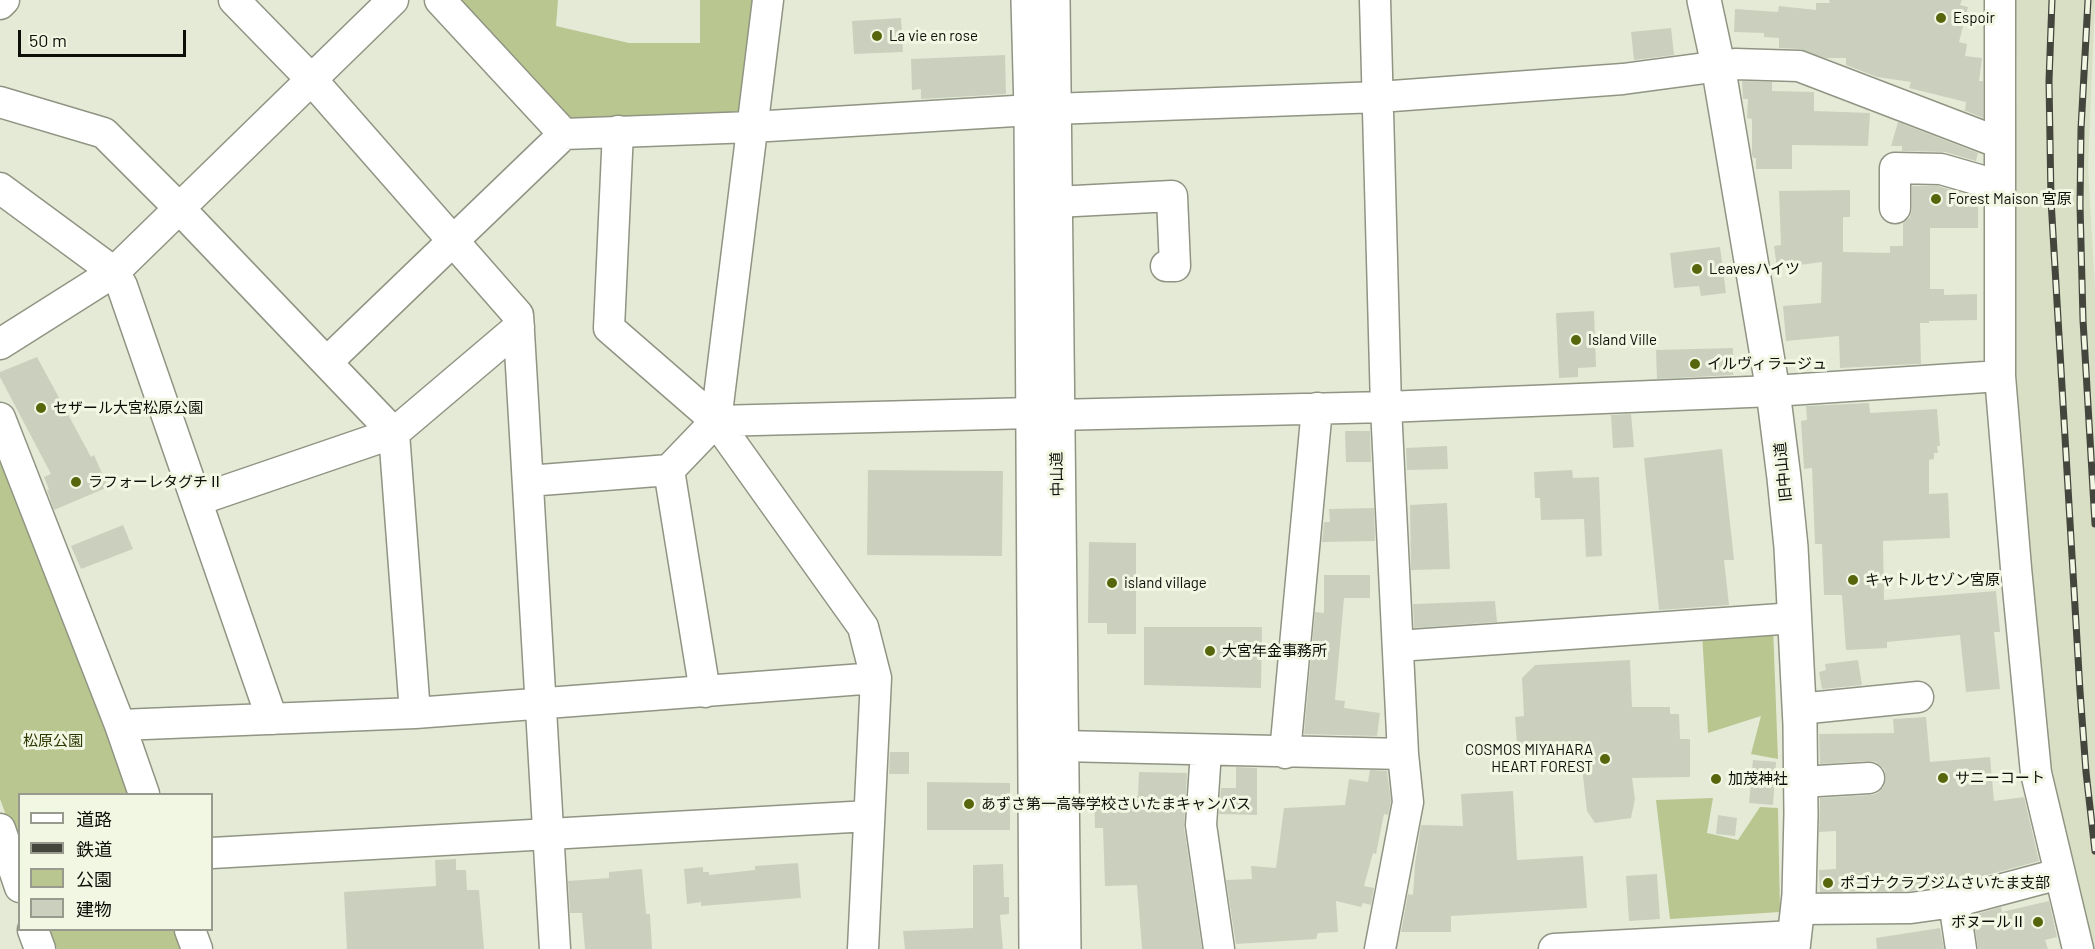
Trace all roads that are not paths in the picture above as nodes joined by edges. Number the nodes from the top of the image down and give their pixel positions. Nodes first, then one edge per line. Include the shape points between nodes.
1 (4, 0) edge
2 (234, 0) edge
3 (393, 0) edge
4 (440, 0) edge
5 (768, 0) edge
6 (1028, 0) edge
7 (1053, 0) edge
8 (1375, 0) edge
9 (1704, 0) edge
10 (2000, 0) edge
11 (0, 4) edge
12 (1718, 66) junction
13 (311, 79) junction
14 (1379, 97) junction
15 (0, 102) edge
16 (1042, 109) junction
17 (752, 127) junction
18 (618, 131) junction
19 (564, 134) junction
20 (2000, 143) junction
21 (2000, 186) junction
22 (0, 188) edge
23 (1056, 202) junction
24 (179, 208) junction
25 (1895, 208) dead end
26 (453, 241) junction
27 (1166, 266) dead end
28 (114, 272) junction
29 (519, 327) junction
30 (0, 344) edge
31 (327, 362) junction
32 (2000, 376) junction
33 (1773, 391) junction
34 (1386, 407) junction
35 (1317, 408) junction
36 (1044, 414) junction
37 (0, 418) edge
38 (716, 421) junction
39 (394, 433) junction
40 (669, 470) junction
41 (528, 481) junction
42 (198, 500) junction
43 (1795, 618) junction
44 (1398, 646) junction
45 (876, 678) junction
46 (705, 692) junction
47 (1918, 697) dead end
48 (542, 705) junction
49 (1799, 708) junction
50 (415, 713) junction
51 (272, 719) junction
52 (120, 725) junction
53 (1062, 746) junction
54 (1206, 751) junction
55 (1285, 753) junction
56 (1403, 754) junction
57 (1869, 778) dead end
58 (1801, 782) junction
59 (143, 793) edge
60 (869, 816) junction
61 (0, 829) edge
62 (547, 835) junction
63 (213, 853) edge
64 (2059, 874) junction
65 (18, 884) edge
66 (0, 887) edge
67 (18, 887) edge
68 (1954, 902) junction
69 (33, 931) edge
70 (190, 931) edge
71 (1795, 931) edge
72 (1599, 948) edge
73 (40, 949) edge
74 (197, 949) edge
75 (555, 949) edge
76 (862, 949) edge
77 (1036, 949) edge
78 (1064, 949) edge
79 (1219, 949) edge
80 (1380, 949) edge
81 (1554, 949) edge
82 (1960, 949) edge
83 (2078, 949) edge

1 - 11 street
2 - 13 street
3 - 13 street
4 - 19 street
5 - 17 street
6 - 16 main road, 中山道
7 - 16 main road, 中山道
8 - 14 street
9 - 12 main road, 旧中山道
10 - 20 street
12 - 14 street via 1623,79
12 - 20 street via 1799,66
12 - 33 main road, 旧中山道
13 - 24 street
13 - 26 street
14 - 16 street
14 - 34 street
15 - 24 street via 104,133
16 - 17 street
16 - 23 main road, 中山道
16 - 36 main road, 中山道
17 - 18 street
17 - 38 street
18 - 19 street
18 - 38 street via 609,328
19 - 26 street
20 - 21 street
21 - 25 street via 1941,169 1895,168
21 - 32 street
22 - 28 street
23 - 27 street via 1172,196 1175,266
23 - 36 main road, 中山道
24 - 28 street
24 - 31 street
26 - 29 street via 518,315
26 - 31 street
28 - 30 street
28 - 42 street
29 - 39 street
29 - 41 street
31 - 39 street
32 - 33 street
32 - 64 street via 2036,773
33 - 34 street
33 - 43 main road, 旧中山道 via 1785,478
34 - 35 street
34 - 44 street
35 - 36 street
35 - 55 street
36 - 38 street
36 - 53 main road, 中山道
36 - 77 main road, 中山道
37 - 52 street
38 - 40 street
38 - 45 street via 863,627
39 - 42 street
39 - 50 street
40 - 41 street
40 - 46 street
41 - 48 street
42 - 51 street
43 - 44 street
43 - 49 main road, 旧中山道
44 - 56 street
45 - 46 street
45 - 60 street
46 - 48 street
47 - 49 street
48 - 50 street
48 - 62 street
49 - 58 main road, 旧中山道
50 - 51 street
51 - 52 street
52 - 59 street
53 - 54 street
53 - 78 main road, 中山道
54 - 55 street
54 - 79 street via 1201,825
55 - 56 street
56 - 80 street via 1408,802
57 - 58 street
58 - 71 main road, 旧中山道
60 - 62 street
60 - 76 street
61 - 65 street
62 - 63 street
62 - 75 street
64 - 68 street
64 - 83 street
66 - 67 street
68 - 71 street
68 - 82 street
69 - 73 street
70 - 74 street
71 - 72 street
72 - 81 street

